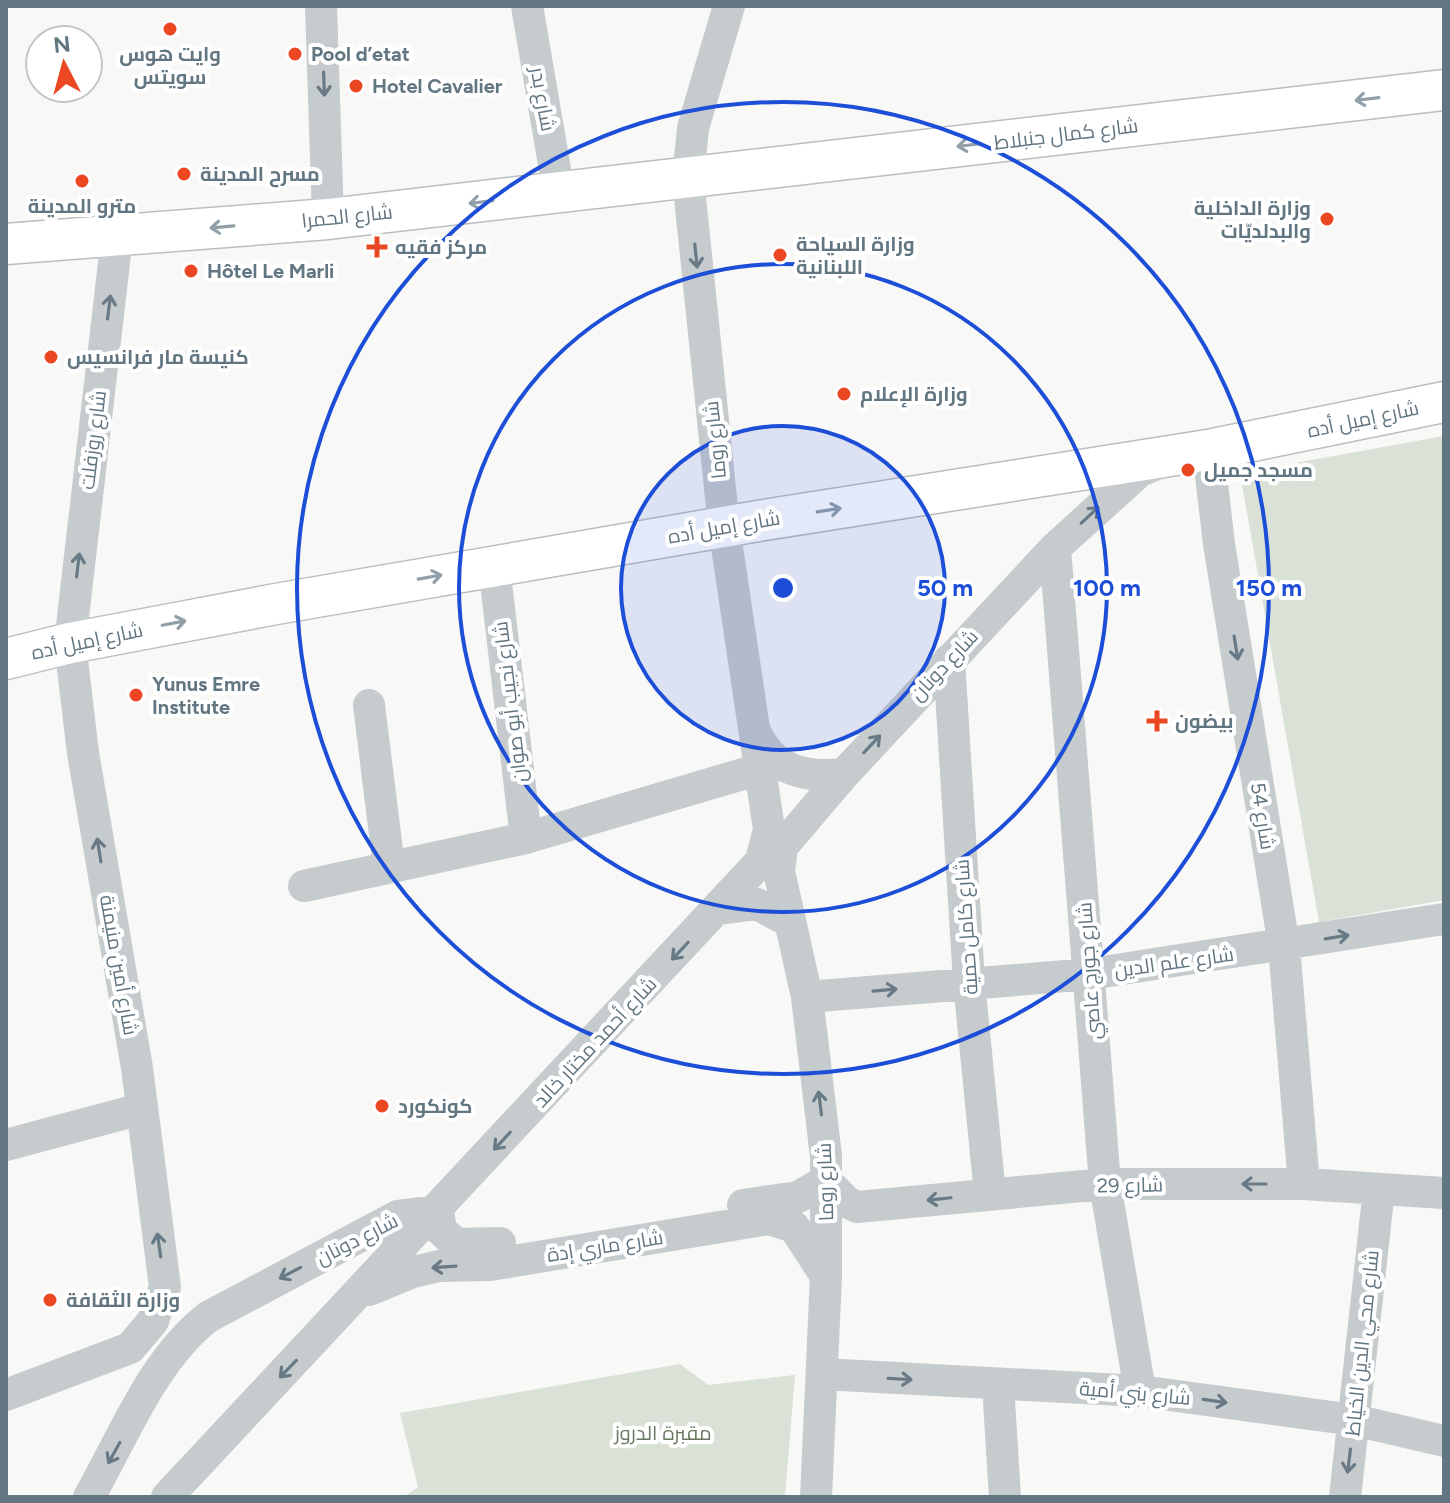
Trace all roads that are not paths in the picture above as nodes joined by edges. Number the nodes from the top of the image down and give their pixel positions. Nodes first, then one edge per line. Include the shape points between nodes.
1 (321, 6) edge
2 (527, 6) edge
3 (729, 6) edge
4 (1444, 90) edge
5 (688, 178) junction
6 (559, 193) junction
7 (328, 219) junction
8 (117, 237) junction
9 (6, 244) edge
10 (1444, 402) edge
11 (1193, 452) junction
12 (724, 527) junction
13 (1055, 548) junction
14 (494, 566) junction
15 (70, 643) junction
16 (6, 659) edge
17 (949, 660) junction
18 (369, 705) dead end
19 (753, 726) junction
20 (760, 769) junction
21 (844, 774) junction
22 (526, 838) junction
23 (389, 867) junction
24 (766, 873) junction
25 (304, 886) dead end
26 (719, 909) junction
27 (1444, 919) edge
28 (790, 922) junction
29 (1284, 946) junction
30 (1090, 974) junction
31 (969, 982) junction
32 (807, 997) junction
33 (141, 1109) junction
34 (6, 1145) edge
35 (826, 1181) junction
36 (1105, 1184) junction
37 (1304, 1184) junction
38 (1379, 1189) junction
39 (1444, 1193) edge
40 (990, 1194) junction
41 (438, 1211) junction
42 (826, 1276) junction
43 (165, 1287) junction
44 (360, 1294) junction
45 (208, 1317) junction
46 (130, 1348) junction
47 (160, 1371) junction
48 (822, 1374) junction
49 (998, 1385) junction
50 (1140, 1391) junction
51 (6, 1395) edge
52 (1354, 1420) junction
53 (1444, 1441) edge
54 (89, 1497) edge
55 (167, 1497) edge
56 (816, 1497) edge
57 (1005, 1497) edge
58 (1345, 1497) edge

1 -> 7 street
2 - 6 street, شارع بدر
3 - 5 street, شارع روما via 693,128
4 -> 5 main road, شارع كمال جنبلاط
5 - 6 main road, شارع الحمرا
5 -> 12 street, شارع روما
6 -> 7 main road, شارع الحمرا
7 -> 8 main road, شارع الحمرا
8 - 9 main road, شارع الحمرا
15 -> 8 street, شارع روزفلت
10 - 11 main road, شارع إميل أده
12 -> 11 main road, شارع إميل أده
13 -> 11 street, شارع دونان via 1140,471
11 -> 29 street, شارع 54 via 1219,544
12 - 14 main road, شارع إميل أده
12 - 19 street, شارع روما
13 - 17 street, شارع دونان
13 - 30 street, شارع جورج عاصي
15 -> 14 main road, شارع إميل أده
14 - 22 street, شارع نجيب أبو صوان
15 - 16 main road, شارع إميل أده
33 -> 15 street, شارع أمين منيمنة
21 -> 17 street, شارع دونان
17 - 31 street, شارع كامل حمية
18 - 23 street
19 - 20 street, شارع روما
19 - 21 street via 778,764 798,773
20 - 22 street
20 - 24 street, شارع روما via 769,829
21 - 24 street, شارع دونان via 788,836
22 - 23 street
23 - 25 street
24 - 26 street, شارع أحمد مختار خالد
24 - 28 street, شارع روما
26 - 28 street via 757,904
26 -> 41 street, شارع أحمد مختار خالد
29 -> 27 street, شارع علم الدين
28 - 32 street, شارع روما
29 - 30 street, شارع علم الدين
29 - 37 street, شارع 54
30 - 31 street, شارع علم الدين
30 - 36 street, شارع جورج عاصي
32 -> 31 street, شارع علم الدين
31 - 40 street, شارع كامل حمية
35 -> 32 street, شارع روما
33 - 34 street
43 -> 33 street, شارع أمين منيمنة
40 -> 35 street, شارع 29 via 857,1207
35 - 41 street, شارع ماري إدة via 798,1197 482,1246 450,1241 441,1230
35 - 42 street, شارع روما
37 -> 36 street, شارع 29
36 - 40 street, شارع 29
36 - 50 street, شارع جورج عاصي
37 - 38 street, شارع 29
38 - 39 street, شارع 29
38 - 52 street, شارع محي الدين الخياط
41 - 44 street, شارع دونان
41 -> 45 street, شارع دونان via 398,1216
42 -> 44 street, شارع ماري إدة via 794,1227 769,1219 490,1265 439,1266
42 - 48 street, شارع روما
43 - 45 street via 181,1310
43 - 46 street, شارع أمين منيمنة via 153,1321
44 -> 55 street, شارع دونان
45 - 47 street, شارع دونان via 172,1350
46 - 47 street via 150,1352
46 - 51 street
47 -> 54 street, شارع دونان
48 -> 49 street, شارع بني أمية
48 - 56 street, شارع روما
49 - 50 street, شارع بني أمية
49 - 57 street
50 -> 52 street, شارع بني أمية
52 - 53 street, شارع بني أمية
52 -> 58 street, شارع محي الدين الخياط

